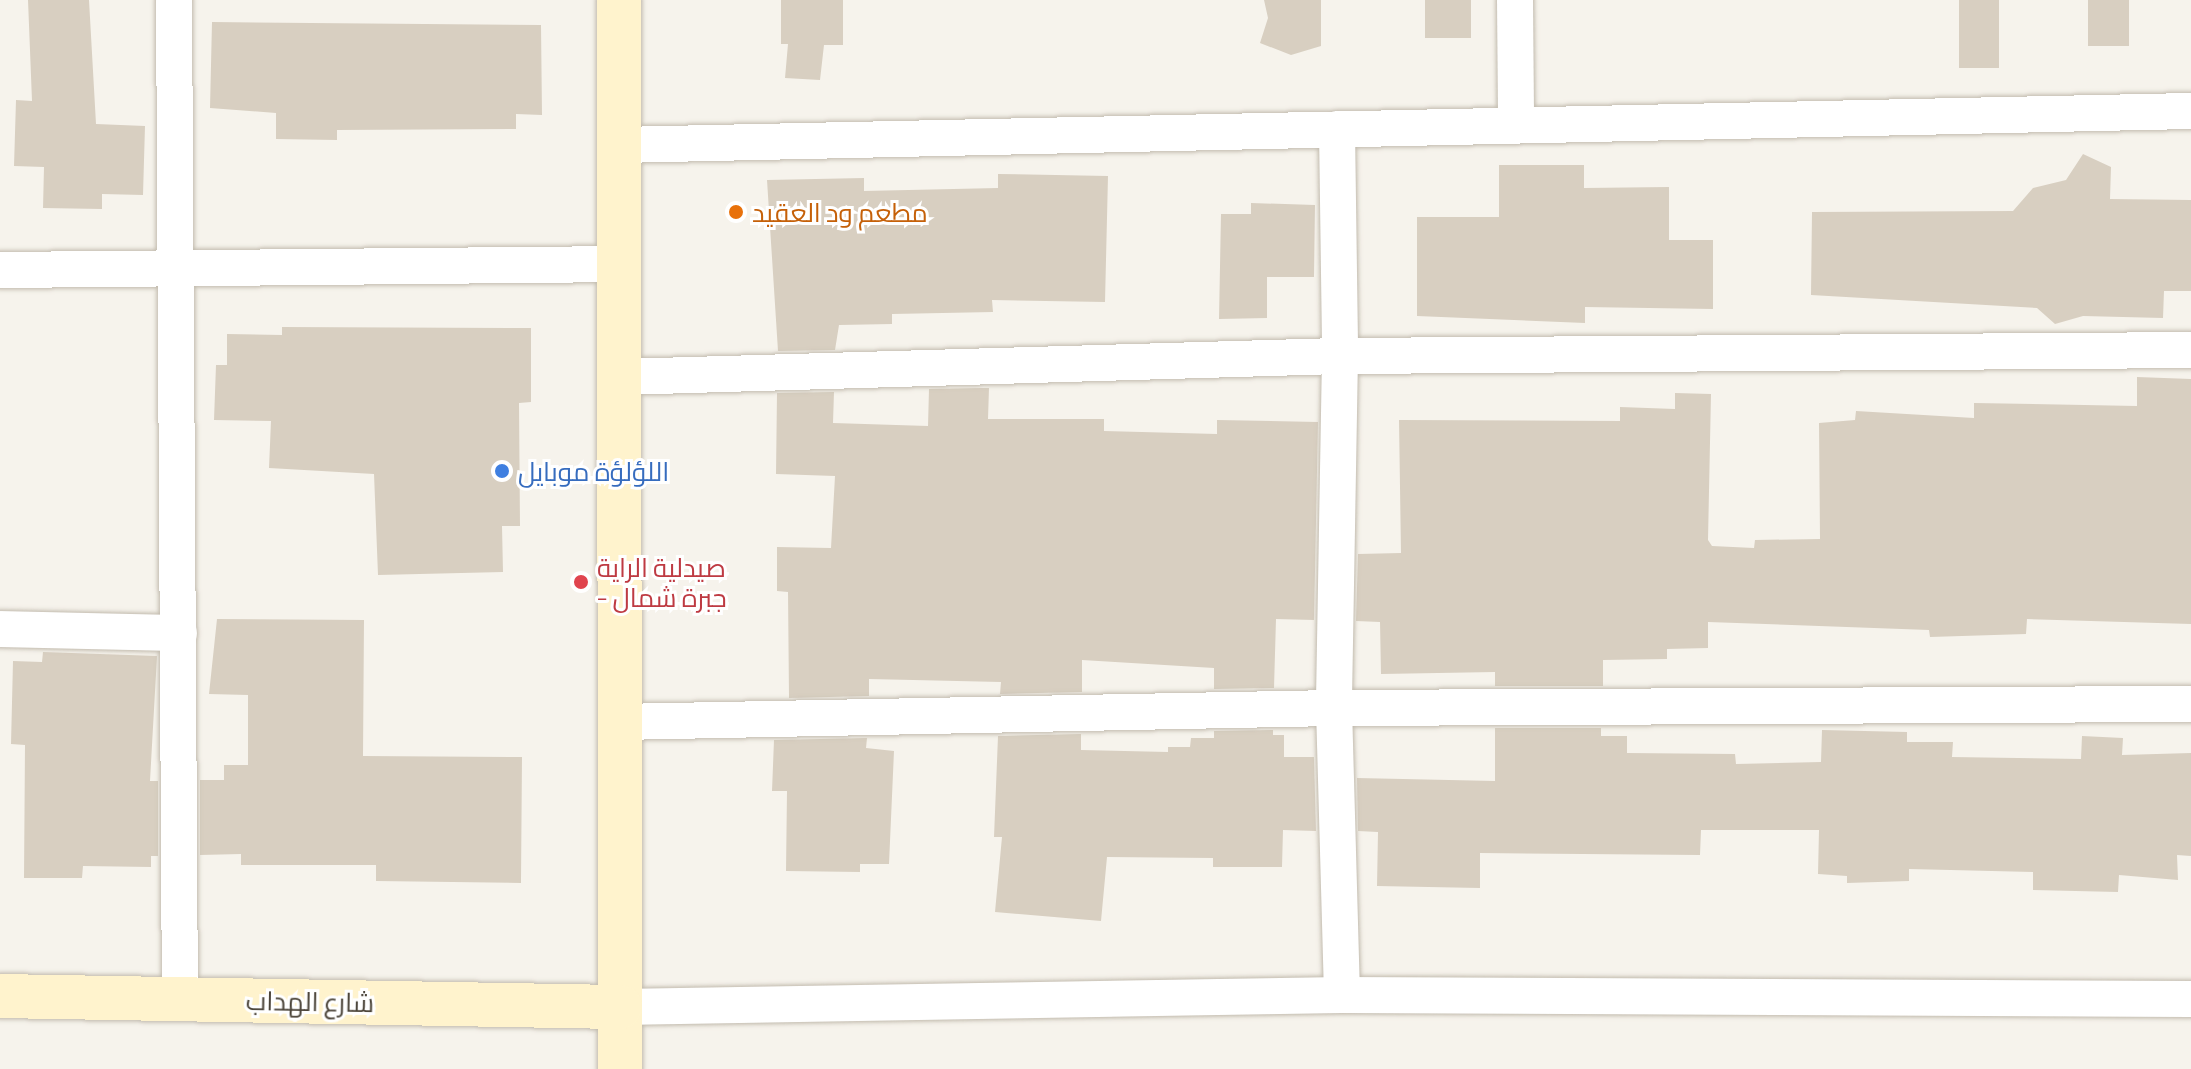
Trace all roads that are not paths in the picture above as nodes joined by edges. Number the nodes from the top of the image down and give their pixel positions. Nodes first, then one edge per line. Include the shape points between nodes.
1 (174, 0) edge
2 (619, 0) edge
3 (1515, 0) edge
4 (2191, 111) edge
5 (1516, 124) junction
6 (1337, 129) junction
7 (619, 145) junction
8 (621, 264) junction
9 (178, 266) junction
10 (0, 270) edge
11 (2191, 350) edge
12 (1340, 356) junction
13 (622, 377) junction
14 (0, 629) edge
15 (179, 633) junction
16 (2191, 704) edge
17 (1334, 708) junction
18 (618, 722) junction
19 (1342, 995) junction
20 (0, 996) edge
21 (180, 999) junction
22 (2191, 999) edge
23 (620, 1007) junction
24 (620, 1069) edge

1 - 9 street
2 - 7 street
3 - 5 street
4 - 5 street
5 - 6 street
6 - 7 street
6 - 12 street
7 - 8 street
8 - 9 street
8 - 13 street
9 - 10 street
9 - 15 street
11 - 12 street
12 - 13 street
12 - 17 street
13 - 18 street
14 - 15 street
15 - 21 street
16 - 17 street
17 - 18 street
17 - 19 street
18 - 23 street
19 - 22 street
19 - 23 street
20 - 21 street, شارع الهداب
21 - 23 street, شارع الهداب
23 - 24 street

